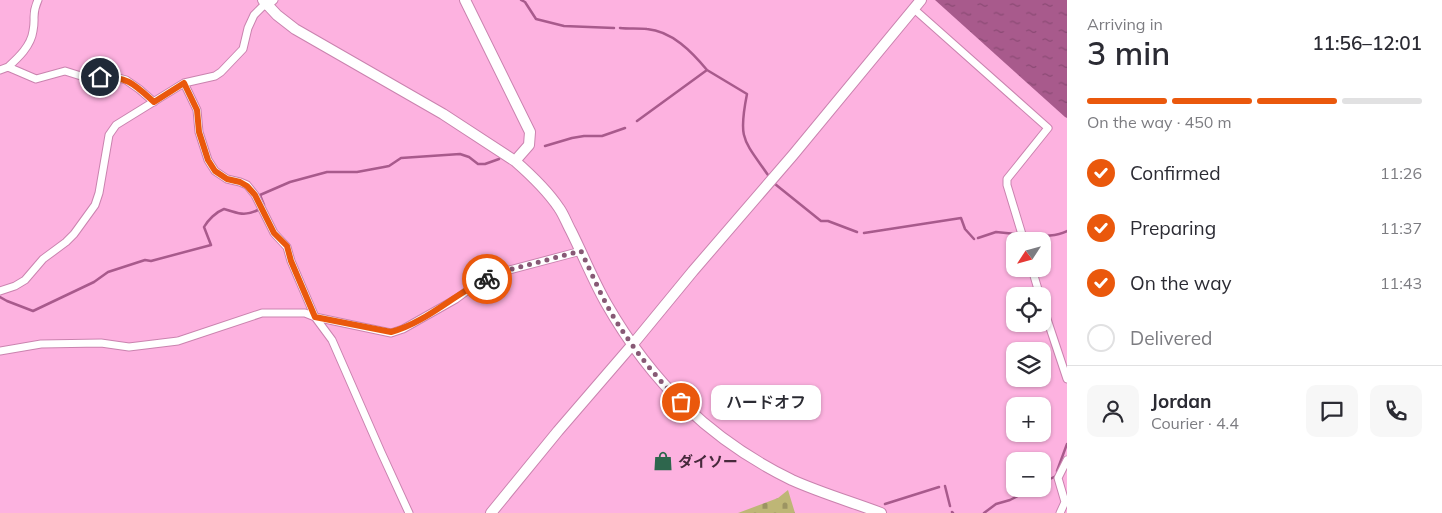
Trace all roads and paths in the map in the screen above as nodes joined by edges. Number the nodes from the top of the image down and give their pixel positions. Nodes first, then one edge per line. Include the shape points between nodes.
1 (38, 0) edge
2 (466, 0) edge
3 (921, 0) edge
4 (268, 2) edge
5 (914, 9) junction
6 (8, 67) junction
7 (0, 70) edge
8 (184, 83) junction
9 (154, 102) junction
10 (515, 161) junction
11 (1021, 232) edge
12 (581, 251) junction
13 (0, 292) edge
14 (315, 317) junction
15 (1051, 331) edge
16 (633, 344) junction
17 (0, 351) edge
18 (1067, 379) edge
19 (1067, 460) edge
20 (409, 513) edge
21 (491, 513) edge
22 (881, 513) edge
23 (1060, 513) edge

1 - 6 street via 34,10 34,32 19,57
2 - 10 street via 530,132 528,145
3 - 5 street
4 - 8 street via 254,16 243,49 221,72
4 - 10 street via 277,15 295,29 486,140
5 - 11 street via 1048,128 1007,179
5 - 16 street
6 - 7 street
6 - 9 street via 36,78 65,71 84,77 115,77 126,80
8 - 9 street
8 - 14 street via 197,110 199,132 208,160 215,171 247,186 255,195 274,233 287,246
9 - 13 street via 116,125 109,135 95,205 74,234 25,280
10 - 12 street via 559,208
12 - 14 street via 498,273 403,329 391,332
12 - 16 street via 602,296
14 - 17 street via 305,312 262,313 178,341 129,347 101,343 41,344
14 - 20 street via 332,340
15 - 18 street
16 - 21 street
16 - 22 street via 692,414 730,444 793,480
19 - 23 street via 1058,478 1064,502

